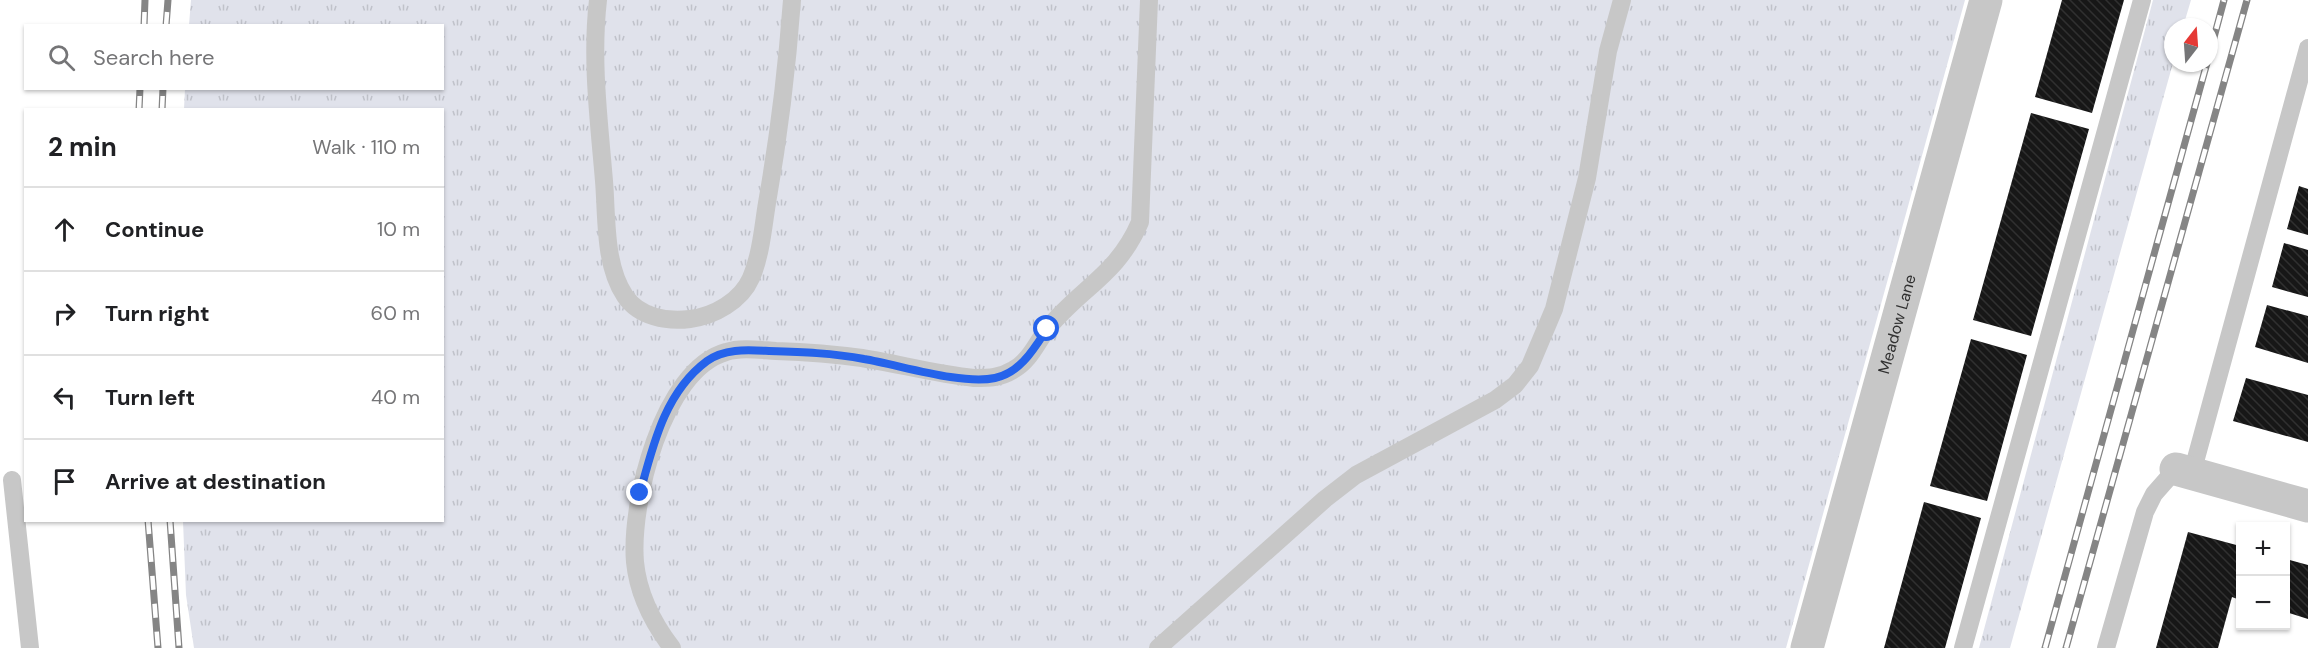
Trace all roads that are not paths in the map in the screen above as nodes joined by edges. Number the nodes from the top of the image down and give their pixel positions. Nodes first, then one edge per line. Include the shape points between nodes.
1 (598, 0) edge
2 (792, 0) edge
3 (1149, 0) edge
4 (1622, 0) edge
5 (1986, 0) edge
6 (2142, 0) edge
7 (2308, 48) edge
8 (2184, 471) junction
9 (12, 480) dead end
10 (2308, 506) edge
11 (653, 624) junction
12 (30, 648) edge
13 (656, 648) edge
14 (672, 648) edge
15 (1158, 648) edge
16 (1808, 648) edge
17 (1963, 648) edge
18 (2106, 648) edge

1 - 2 lane via 596,91 614,272 626,297 644,313 670,321 721,309 738,297 751,279 778,144
3 - 11 lane via 1140,222 1112,269 1066,309 1016,369 996,378 941,374 816,352 746,350 726,352 708,360 672,400 654,442 640,493 634,534 635,564
4 - 15 lane via 1608,51 1587,178 1568,261 1542,344 1530,366 1515,385 1495,400 1356,475
5 - 16 street, Meadow Lane
6 - 17 lane
7 - 8 lane
8 - 10 street
8 - 18 lane via 2154,494 2145,512
9 - 12 lane
11 - 13 lane
11 - 14 lane

